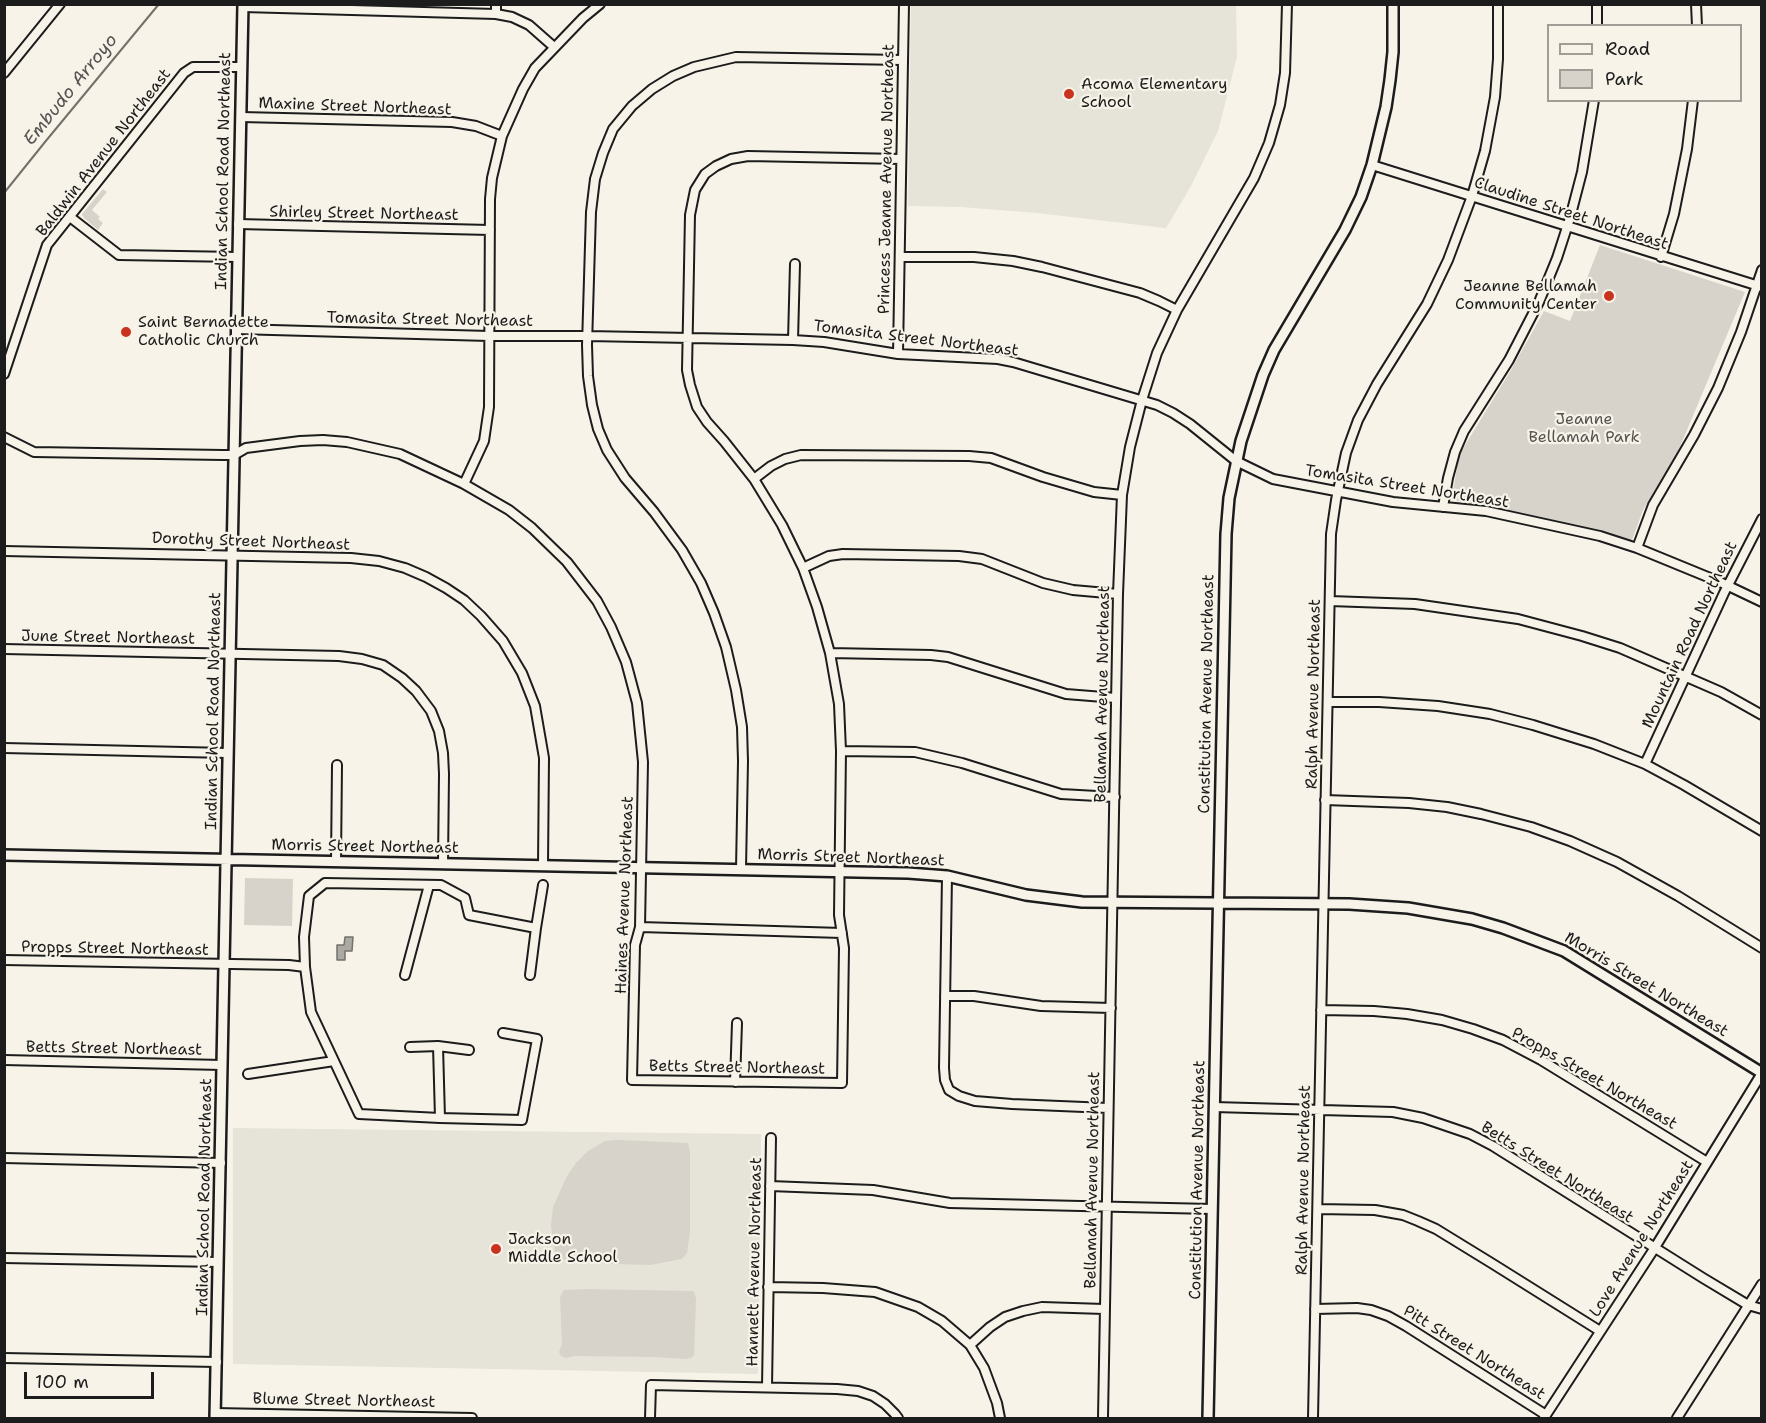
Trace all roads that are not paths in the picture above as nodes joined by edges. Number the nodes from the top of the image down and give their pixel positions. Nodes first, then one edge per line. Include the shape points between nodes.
1 (60, 4) edge
2 (496, 4) edge
3 (600, 4) edge
4 (904, 4) edge
5 (1287, 4) edge
6 (1393, 4) edge
7 (1498, 4) edge
8 (1597, 4) edge
9 (1696, 4) edge
10 (243, 6) edge
11 (496, 14) junction
12 (1597, 24) edge
13 (1697, 24) edge
14 (554, 46) junction
15 (902, 60) junction
16 (241, 67) junction
17 (4, 74) edge
18 (1594, 102) edge
19 (1693, 102) edge
20 (241, 117) junction
21 (502, 136) junction
22 (901, 159) junction
23 (1372, 165) junction
24 (1472, 196) junction
25 (70, 217) junction
26 (238, 224) junction
27 (1568, 226) junction
28 (490, 230) junction
29 (237, 257) junction
30 (900, 257) junction
31 (1661, 257) junction
32 (795, 264) dead end
33 (1761, 270) edge
34 (1759, 287) edge
35 (1177, 310) junction
36 (236, 329) junction
37 (489, 336) junction
38 (588, 336) junction
39 (688, 339) junction
40 (793, 340) junction
41 (898, 354) junction
42 (4, 374) edge
43 (1142, 400) junction
44 (4, 437) edge
45 (234, 455) junction
46 (1236, 461) junction
47 (754, 479) junction
48 (464, 484) junction
49 (1338, 492) junction
50 (1122, 495) junction
51 (1443, 507) junction
52 (1761, 519) edge
53 (1637, 548) junction
54 (4, 550) edge
55 (232, 555) junction
56 (803, 568) junction
57 (1728, 585) junction
58 (1118, 594) junction
59 (1330, 601) junction
60 (1761, 602) edge
61 (4, 649) edge
62 (830, 653) junction
63 (230, 654) junction
64 (1685, 675) junction
65 (1116, 698) junction
66 (1328, 702) junction
67 (1761, 715) edge
68 (4, 748) edge
69 (841, 751) junction
70 (228, 753) junction
71 (1645, 764) junction
72 (337, 765) dead end
73 (1115, 797) junction
74 (1325, 800) junction
75 (1761, 831) edge
76 (4, 855) edge
77 (226, 859) junction
78 (336, 861) junction
79 (443, 863) junction
80 (543, 865) junction
81 (641, 867) junction
82 (741, 869) junction
83 (840, 871) junction
84 (947, 876) junction
85 (429, 885) junction
86 (543, 885) dead end
87 (1113, 902) junction
88 (1217, 904) junction
89 (1323, 904) junction
90 (640, 927) junction
91 (536, 928) junction
92 (842, 933) junction
93 (1761, 948) edge
94 (4, 960) edge
95 (225, 965) junction
96 (304, 967) junction
97 (405, 975) dead end
98 (530, 975) dead end
99 (945, 996) junction
100 (1111, 1008) junction
101 (1321, 1010) junction
102 (737, 1023) dead end
103 (503, 1034) dead end
104 (438, 1046) junction
105 (410, 1047) dead end
106 (470, 1050) dead end
107 (4, 1060) edge
108 (334, 1061) junction
109 (222, 1065) junction
110 (1761, 1073) edge
111 (248, 1074) dead end
112 (632, 1080) joint
113 (735, 1082) junction
114 (1214, 1107) junction
115 (1108, 1108) junction
116 (1319, 1109) junction
117 (440, 1118) junction
118 (771, 1138) dead end
119 (4, 1158) edge
120 (221, 1162) junction
121 (1707, 1162) junction
122 (770, 1186) junction
123 (1106, 1207) junction
124 (1212, 1209) junction
125 (1318, 1209) junction
126 (1654, 1249) junction
127 (4, 1258) edge
128 (218, 1262) junction
129 (1761, 1284) edge
130 (768, 1287) junction
131 (1748, 1305) junction
132 (1104, 1309) junction
133 (1315, 1309) junction
134 (1761, 1309) edge
135 (1600, 1331) junction
136 (970, 1345) junction
137 (4, 1358) edge
138 (217, 1362) junction
139 (767, 1387) junction
140 (215, 1416) edge
141 (329, 1416) edge
142 (1545, 1417) edge
143 (472, 1419) edge
144 (650, 1419) edge
145 (898, 1419) edge
146 (1000, 1419) edge
147 (1102, 1419) edge
148 (1208, 1419) edge
149 (1313, 1419) edge
150 (1677, 1419) edge

1 - 17 street
2 - 11 street
3 - 14 street
4 - 15 street, Princess Jeanne Avenue Northeast
5 - 35 street, Bellamah Avenue Northeast via 1285,73 1269,143 1254,178
6 - 23 street, Constitution Avenue Northeast via 1390,80
7 - 24 street, Ralph Avenue Northeast via 1495,96
8 - 12 street
9 - 13 street
10 - 11 street
10 - 16 street, Indian School Road Northeast
11 - 14 street via 529,25
14 - 21 street via 523,89
15 - 22 street, Princess Jeanne Avenue Northeast
15 - 38 street via 736,57 673,76 632,106 613,129 595,179
16 - 20 street, Indian School Road Northeast
16 - 25 street, Baldwin Avenue Northeast via 193,67 184,74
18 - 27 street
19 - 31 street via 1674,214
20 - 21 street, Maxine Street Northeast via 452,122
20 - 26 street, Indian School Road Northeast
21 - 28 street via 492,178
22 - 30 street, Princess Jeanne Avenue Northeast
22 - 39 street via 748,156 731,159 705,174 695,190 690,215
23 - 24 street, Claudine Street Northeast
23 - 46 street, Constitution Avenue Northeast via 1345,230 1271,358 1250,409
24 - 27 street, Claudine Street Northeast
24 - 49 street, Ralph Avenue Northeast via 1427,304 1358,420
25 - 29 street via 119,255
25 - 42 street, Baldwin Avenue Northeast via 47,245
26 - 28 street, Shirley Street Northeast
26 - 29 street, Indian School Road Northeast
27 - 31 street, Claudine Street Northeast
27 - 51 street via 1539,302 1509,360 1464,431 1455,452
28 - 37 street
29 - 36 street, Indian School Road Northeast
30 - 35 street via 1013,261 1140,293
30 - 41 street, Princess Jeanne Avenue Northeast
31 - 34 street, Claudine Street Northeast
32 - 40 street
33 - 34 street
34 - 53 street via 1718,388 1653,505
35 - 43 street, Bellamah Avenue Northeast via 1157,353
36 - 37 street, Tomasita Street Northeast
36 - 45 street, Indian School Road Northeast
37 - 38 street, Tomasita Street Northeast
37 - 48 street via 489,407 484,441
38 - 39 street, Tomasita Street Northeast
38 - 82 street via 592,405 607,450 682,550 701,583 726,647 742,727
39 - 40 street, Tomasita Street Northeast
39 - 47 street via 687,370 697,406
40 - 41 street, Tomasita Street Northeast
41 - 43 street, Tomasita Street Northeast via 998,359
43 - 46 street, Tomasita Street Northeast via 1190,424
43 - 50 street, Bellamah Avenue Northeast
44 - 45 street, Haines Avenue Northeast via 34,452
45 - 48 street, Haines Avenue Northeast via 246,448 300,441 347,442 400,454
45 - 55 street, Indian School Road Northeast
46 - 49 street, Tomasita Street Northeast via 1273,479
46 - 88 street, Constitution Avenue Northeast via 1226,534
47 - 50 street via 771,466 801,454 969,456 991,458 1094,492
47 - 56 street
48 - 81 street, Haines Avenue Northeast via 508,510 556,550 597,601 610,627 633,683 639,718 643,762
49 - 51 street, Tomasita Street Northeast
49 - 59 street, Ralph Avenue Northeast
50 - 58 street, Bellamah Avenue Northeast
51 - 53 street, Tomasita Street Northeast via 1531,520
52 - 57 street, Mountain Road Northeast
53 - 57 street, Tomasita Street Northeast
54 - 55 street, Dorothy Street Northeast
55 - 63 street, Indian School Road Northeast
55 - 80 street, Dorothy Street Northeast via 351,558 387,563 426,577 464,600 481,616 503,641 535,706 544,759
56 - 58 street via 843,554 959,556 982,559 1042,583
56 - 62 street
57 - 60 street, Tomasita Street Northeast
57 - 64 street, Mountain Road Northeast
58 - 65 street, Bellamah Avenue Northeast
59 - 64 street via 1415,604 1518,619 1620,648
59 - 66 street, Ralph Avenue Northeast
61 - 63 street, June Street Northeast
62 - 65 street via 948,657 1066,694
62 - 69 street via 839,704
63 - 70 street, Indian School Road Northeast
63 - 79 street, June Street Northeast via 362,659 383,665 416,691 431,711 443,753
64 - 67 street
64 - 71 street, Mountain Road Northeast
65 - 73 street, Bellamah Avenue Northeast
66 - 71 street via 1438,706 1490,714 1594,744
66 - 74 street, Ralph Avenue Northeast
68 - 70 street
69 - 73 street via 915,752 1061,794
69 - 83 street
70 - 77 street, Indian School Road Northeast
71 - 75 street
72 - 78 street
73 - 87 street, Bellamah Avenue Northeast
74 - 89 street, Ralph Avenue Northeast
74 - 93 street via 1447,807 1541,831 1617,862
76 - 77 street, Morris Street Northeast
77 - 78 street, Morris Street Northeast
77 - 95 street, Indian School Road Northeast
78 - 79 street, Morris Street Northeast
79 - 80 street, Morris Street Northeast
80 - 81 street, Morris Street Northeast
81 - 82 street, Morris Street Northeast
81 - 90 street, Haines Avenue Northeast
82 - 83 street, Morris Street Northeast
83 - 84 street, Morris Street Northeast
83 - 92 street via 838,915
84 - 87 street, Morris Street Northeast via 1026,895
84 - 99 street
85 - 91 street via 441,885 465,898 469,915
85 - 96 street via 325,883 309,896
85 - 97 street
86 - 91 street
87 - 88 street, Morris Street Northeast
87 - 100 street, Bellamah Avenue Northeast
88 - 89 street, Morris Street Northeast
88 - 114 street, Constitution Avenue Northeast
89 - 101 street, Ralph Avenue Northeast
89 - 110 street, Morris Street Northeast via 1408,908 1463,917 1564,951
90 - 92 street
90 - 112 street, Haines Avenue Northeast via 635,945
91 - 98 street
92 - 113 street, Betts Street Northeast via 842,1083
94 - 95 street, Propps Street Northeast
95 - 96 street, Propps Street Northeast
95 - 109 street, Indian School Road Northeast
96 - 108 street via 311,1012
99 - 100 street via 974,996 1041,1006
99 - 115 street via 944,1068 949,1090 975,1101
100 - 115 street, Bellamah Avenue Northeast
101 - 116 street, Ralph Avenue Northeast
101 - 121 street, Propps Street Northeast via 1407,1014 1442,1020 1503,1040
102 - 113 street
103 - 117 street via 537,1039 522,1120
104 - 105 street
104 - 106 street
104 - 117 street
107 - 109 street, Betts Street Northeast
108 - 111 street
108 - 117 street via 359,1114
109 - 120 street, Indian School Road Northeast
110 - 121 street, Love Avenue Northeast
112 - 113 street, Betts Street Northeast
114 - 116 street, Betts Street Northeast
114 - 124 street, Constitution Avenue Northeast
115 - 123 street, Bellamah Avenue Northeast
116 - 125 street, Ralph Avenue Northeast
116 - 126 street, Betts Street Northeast via 1393,1112 1470,1134
118 - 122 street, Hannett Avenue Northeast
119 - 120 street
120 - 128 street, Indian School Road Northeast
121 - 126 street, Love Avenue Northeast
122 - 123 street via 873,1190 950,1203
122 - 130 street, Hannett Avenue Northeast
123 - 124 street
123 - 132 street, Bellamah Avenue Northeast
124 - 148 street, Constitution Avenue Northeast
125 - 133 street, Ralph Avenue Northeast
125 - 135 street via 1375,1210 1419,1221
126 - 131 street, Betts Street Northeast
126 - 135 street, Love Avenue Northeast
127 - 128 street
128 - 138 street, Indian School Road Northeast
129 - 131 street
130 - 136 street via 823,1288 891,1296 942,1321
130 - 139 street, Hannett Avenue Northeast
131 - 134 street, Betts Street Northeast
131 - 150 street
132 - 136 street via 1042,1307 1023,1311 997,1322
132 - 147 street, Bellamah Avenue Northeast
133 - 142 street, Pitt Street Northeast via 1356,1308 1388,1316
133 - 149 street, Ralph Avenue Northeast
135 - 142 street, Love Avenue Northeast
136 - 146 street via 992,1387
137 - 138 street
138 - 140 street, Indian School Road Northeast
139 - 144 street via 651,1385
139 - 145 street via 858,1391 885,1404
140 - 141 street, Blume Street Northeast
141 - 143 street, Blume Street Northeast

